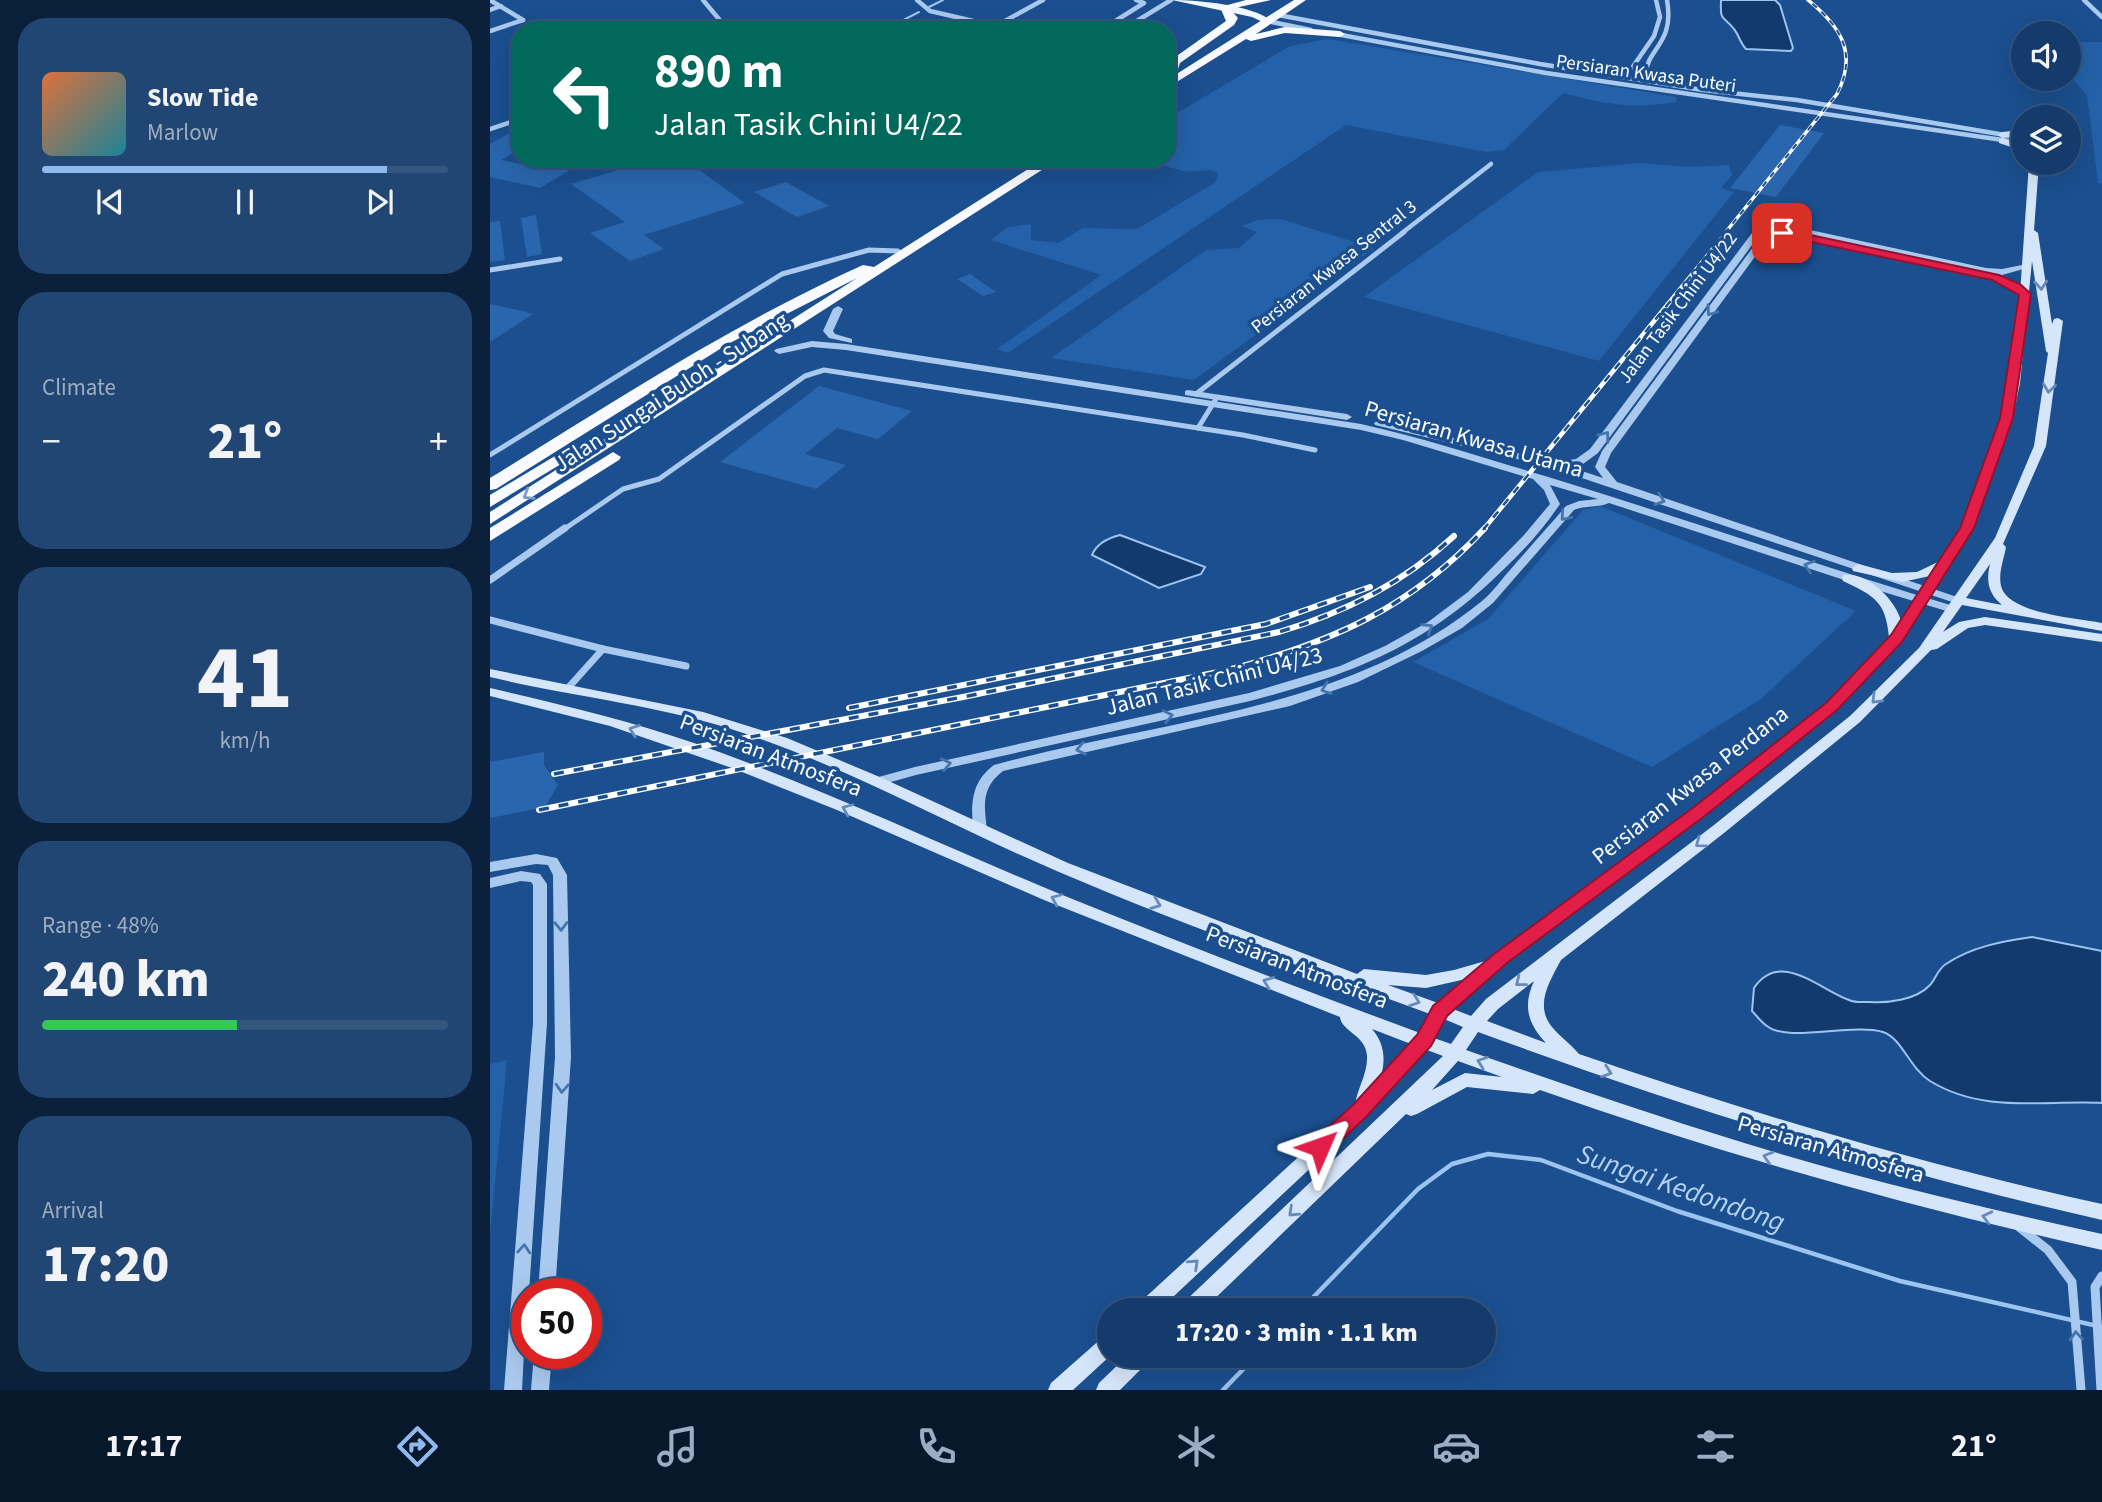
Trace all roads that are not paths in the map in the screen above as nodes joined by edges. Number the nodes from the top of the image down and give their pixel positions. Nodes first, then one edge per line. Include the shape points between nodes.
1 (490, 0) edge
2 (703, 0) edge
3 (917, 0) edge
4 (1043, 0) edge
5 (1136, 0) edge
6 (1171, 0) edge
7 (1177, 0) edge
8 (1197, 0) edge
9 (1266, 0) edge
10 (1276, 0) edge
11 (1288, 0) edge
12 (1302, 0) edge
13 (1656, 0) edge
14 (1667, 0) edge
15 (2084, 0) edge
16 (501, 6) junction
17 (1226, 8) junction
18 (490, 10) edge
19 (1265, 16) junction
20 (2102, 17) edge
21 (520, 21) edge
22 (720, 21) edge
23 (972, 21) edge
24 (1004, 21) edge
25 (1116, 21) edge
26 (1137, 21) edge
27 (1323, 22) junction
28 (511, 24) edge
29 (490, 31) edge
30 (1340, 34) junction
31 (1227, 47) junction
32 (1176, 61) edge
33 (1176, 67) edge
34 (1176, 73) edge
35 (1607, 74) junction
36 (1176, 79) edge
37 (1660, 83) junction
38 (511, 122) edge
39 (490, 129) edge
40 (2011, 137) edge
41 (2002, 138) junction
42 (2011, 141) edge
43 (1491, 164) dead end
44 (1022, 168) edge
45 (1039, 168) edge
46 (2033, 175) edge
47 (2030, 218) junction
48 (1767, 230) junction
49 (898, 251) junction
50 (560, 259) dead end
51 (878, 264) junction
52 (2025, 266) junction
53 (490, 270) edge
54 (2025, 294) junction
55 (833, 301) junction
56 (2058, 321) dead end
57 (779, 351) junction
58 (2053, 359) junction
59 (1196, 394) junction
60 (1215, 401) junction
61 (1198, 428) junction
62 (1315, 450) dead end
63 (490, 455) edge
64 (1549, 464) junction
65 (1538, 479) junction
66 (490, 485) edge
67 (1614, 485) junction
68 (490, 502) edge
69 (1628, 505) junction
70 (490, 519) edge
71 (490, 536) edge
72 (2001, 538) junction
73 (1949, 559) junction
74 (1853, 573) junction
75 (490, 580) edge
76 (1924, 597) junction
77 (1956, 605) junction
78 (2031, 616) junction
79 (490, 620) edge
80 (2102, 627) edge
81 (2070, 634) junction
82 (2102, 638) edge
83 (1896, 639) junction
84 (603, 649) junction
85 (1924, 651) junction
86 (686, 666) dead end
87 (490, 673) edge
88 (568, 688) junction
89 (490, 692) edge
90 (880, 781) junction
91 (980, 830) junction
92 (552, 860) junction
93 (490, 867) edge
94 (535, 877) junction
95 (490, 883) edge
96 (1557, 953) junction
97 (1501, 958) junction
98 (1331, 970) junction
99 (1314, 1000) junction
100 (1440, 1011) junction
101 (1474, 1024) junction
102 (1424, 1041) junction
103 (1455, 1052) junction
104 (563, 1057) junction
105 (538, 1062) junction
106 (1578, 1062) junction
107 (1562, 1091) junction
108 (1360, 1111) junction
109 (1388, 1124) junction
110 (2102, 1212) edge
111 (2016, 1224) junction
112 (2102, 1242) edge
113 (2102, 1276) edge
114 (548, 1278) edge
115 (1158, 1298) edge
116 (1202, 1298) edge
117 (1097, 1354) edge
118 (1129, 1368) edge
119 (542, 1369) edge
120 (513, 1390) edge
121 (540, 1390) edge
122 (1058, 1390) edge
123 (1106, 1390) edge
124 (2081, 1390) edge
125 (2101, 1390) edge

1 - 16 street
2 - 22 street
3 - 23 street via 935,13
4 - 24 street
5 - 25 street via 1144,2
6 - 26 street
7 - 17 main road
8 - 17 main road
9 - 17 highway
10 - 19 highway
11 - 19 highway
12 - 19 highway
12 - 27 highway via 1299,12
13 - 35 street via 1660,17 1654,36 1632,68
14 - 37 street via 1671,18 1666,37 1646,65 1649,78
15 - 20 street
16 - 18 street
16 - 21 street
17 - 19 main road
17 - 32 highway via 1233,18 1230,23
19 - 27 street, Persiaran Kwasa Puteri
19 - 30 street, Persiaran Kwasa Puteri
19 - 31 highway
19 - 33 highway
19 - 34 highway
27 - 35 street, Persiaran Kwasa Puteri
28 - 29 street
30 - 31 highway via 1286,30
30 - 41 street, Persiaran Kwasa Puteri via 1559,75
31 - 36 highway
35 - 37 street, Persiaran Kwasa Puteri
37 - 41 street, Persiaran Kwasa Puteri via 1797,100
38 - 39 street
40 - 41 main road
41 - 42 main road
43 - 59 street, Persiaran Kwasa Sentral 3
44 - 49 highway, Jalan Sungai Buloh - Subang
45 - 55 highway, Jalan Sungai Buloh - Subang via 870,278 865,289
46 - 47 main road, Persiaran Kwasa Perdana
47 - 52 main road, Persiaran Kwasa Perdana
47 -> 58 main road
48 - 52 street, Jalan Tasik Chini U4/22 via 1787,228 1986,271
48 - 54 street, Jalan Tasik Chini U4/22 via 1995,278
64 -> 48 street, Jalan Tasik Chini U4/22 via 1580,462 1594,451 1754,235
48 -> 67 street, Jalan Tasik Chini U4/22 via 1602,460 1603,474
49 - 51 highway, Jalan Sungai Buloh - Subang
49 - 63 street via 869,250 799,267 764,283
50 - 53 street
51 - 55 highway, Jalan Sungai Buloh - Subang
51 - 66 highway, Jalan Sungai Buloh - Subang via 832,283 728,341
52 - 54 main road, Persiaran Kwasa Perdana
54 - 73 main road, Persiaran Kwasa Perdana via 2007,418 1967,528
55 - 57 highway, Jalan Sungai Buloh - Subang
55 - 59 street, Persiaran Kwasa Utama via 828,328 840,339
55 - 68 highway, Jalan Sungai Buloh - Subang
55 -> 70 highway, Jalan Sungai Buloh - Subang
56 - 58 main road
57 - 60 street, Persiaran Kwasa Utama via 812,344 846,346
57 - 71 highway, Jalan Sungai Buloh - Subang
58 -> 72 main road via 2040,446
59 - 60 street, Persiaran Kwasa Utama
60 - 61 street
60 - 64 street, Persiaran Kwasa Utama via 1413,429
60 - 65 street, Persiaran Kwasa Utama via 1372,430
61 - 62 street
61 - 75 street via 833,370 815,372 659,479 623,489
64 - 67 street, Persiaran Kwasa Utama
65 - 69 street, Persiaran Kwasa Utama
90 -> 65 street, Jalan Tasik Chini U4/23 via 1282,691 1351,668 1409,640 1453,612 1490,580 1555,504
67 -> 74 street, Persiaran Kwasa Utama
74 -> 69 street, Persiaran Kwasa Utama
69 -> 91 street, Jalan Tasik Chini U4/23 via 1597,502 1570,508 1489,601 1458,625 1354,679 1290,702 999,768 979,787
72 - 77 main road
72 - 78 main road via 1994,592
73 - 74 main road via 1916,578
73 - 76 main road, Persiaran Kwasa Perdana
74 - 76 street, Persiaran Kwasa Utama
74 - 83 main road via 1885,598 1895,618
76 - 77 street, Persiaran Kwasa Utama
76 - 83 main road, Persiaran Kwasa Perdana
77 - 78 main road, Persiaran Kwasa Utama
77 - 81 main road, Persiaran Kwasa Utama
77 - 85 main road
78 - 80 main road, Persiaran Kwasa Utama
79 - 84 street
81 - 82 main road, Persiaran Kwasa Utama
81 - 85 main road via 1974,622
83 - 97 main road, Persiaran Kwasa Perdana via 1831,707
84 - 86 street
84 - 88 street
85 -> 96 main road via 1855,719
87 - 88 main road, Persiaran Atmosfera
88 - 90 main road, Persiaran Atmosfera via 734,726
99 -> 89 main road, Persiaran Atmosfera via 1080,909 806,791 615,723
90 - 91 main road, Persiaran Atmosfera
91 -> 98 main road, Persiaran Atmosfera via 1107,886
92 - 93 street
92 - 94 street
92 -> 104 street via 560,875
94 - 95 street
94 - 105 street via 540,884
96 -> 101 main road
96 - 106 main road via 1535,993 1534,1012 1543,1030
97 - 98 main road via 1452,979 1430,982
97 - 100 main road, Persiaran Kwasa Perdana
98 -> 100 main road, Persiaran Atmosfera
99 - 102 main road, Persiaran Atmosfera
99 - 108 main road via 1364,1029 1372,1041 1377,1066
100 - 101 main road, Persiaran Atmosfera
100 - 102 main road, Persiaran Kwasa Perdana
101 - 103 main road
101 - 106 main road, Persiaran Atmosfera
102 - 103 main road, Persiaran Atmosfera
102 - 108 main road, Persiaran Kwasa Perdana
107 -> 103 main road, Persiaran Atmosfera
103 - 109 main road
104 - 105 street
104 -> 114 street
120 -> 105 street
106 -> 110 main road, Persiaran Atmosfera via 1871,1157
107 - 109 main road via 1465,1080
111 -> 107 main road, Persiaran Atmosfera via 1853,1183
115 -> 108 main road, Persiaran Kwasa Perdana
109 -> 116 main road
111 - 112 main road, Persiaran Atmosfera
124 -> 111 street via 2072,1282 2048,1250
113 - 125 street via 2095,1287
117 - 122 main road
118 - 123 main road
119 - 121 street

